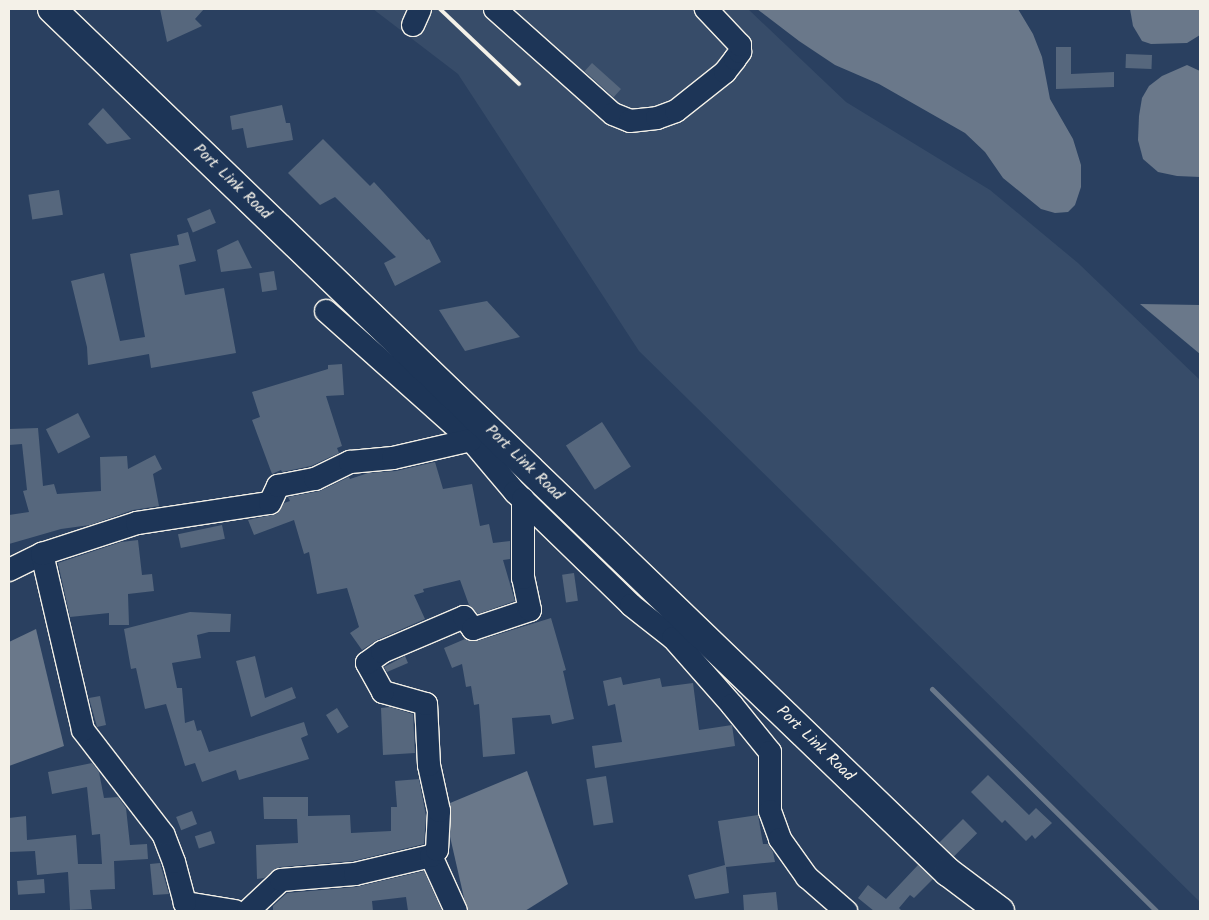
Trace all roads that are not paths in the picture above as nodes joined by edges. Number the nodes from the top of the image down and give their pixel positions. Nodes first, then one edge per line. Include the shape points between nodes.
1 (52, 9) edge
2 (495, 9) edge
3 (706, 9) edge
4 (326, 311) dead end
5 (471, 440) junction
6 (523, 500) junction
7 (42, 554) junction
8 (9, 570) edge
9 (431, 856) junction
10 (235, 911) edge
11 (248, 911) edge
12 (456, 911) edge
13 (846, 911) edge
14 (1000, 911) edge

1 - 14 highway, Port Link Road via 948,872
2 - 3 street via 613,114 630,121 657,118 676,111 725,72 740,52 740,45
4 - 5 street
5 - 6 street
5 - 7 street via 393,458 350,462 315,479 278,486 270,503 137,523
6 - 9 street via 523,578 530,610 474,629 464,617 382,652 367,663 383,692 426,704 429,766 439,811 437,850
6 - 13 street via 631,605 673,638 770,752 770,811 780,839 807,877
7 - 8 street
7 - 10 street via 83,730 164,834 186,903
9 - 11 street via 354,874 281,880
9 - 12 street

